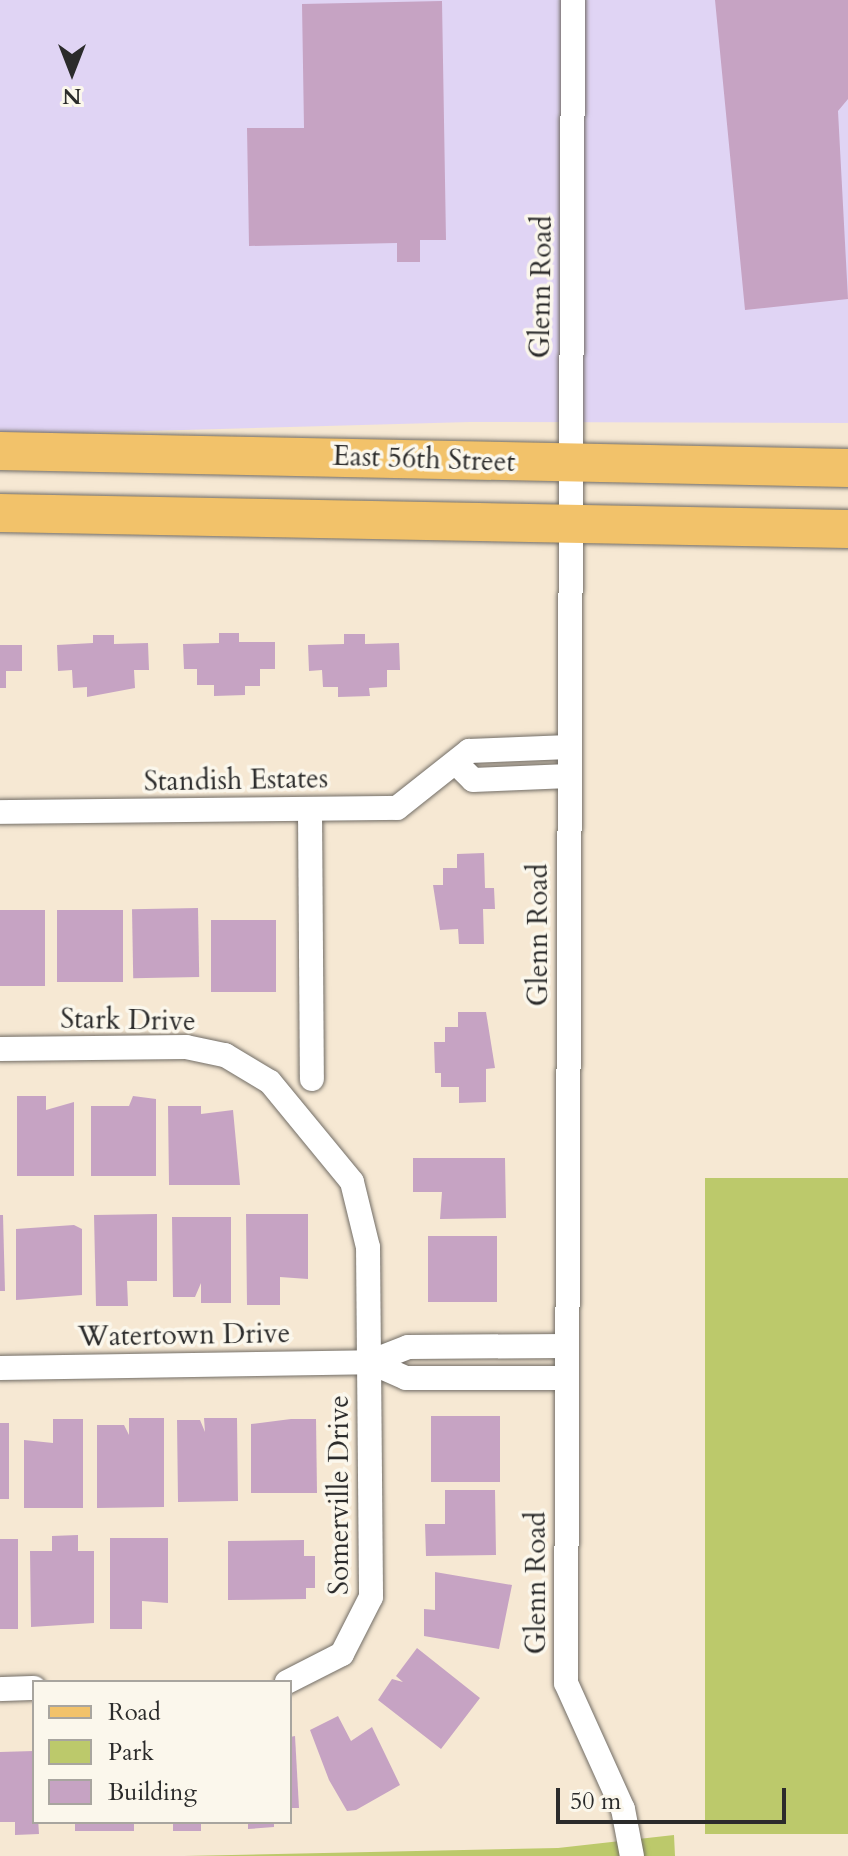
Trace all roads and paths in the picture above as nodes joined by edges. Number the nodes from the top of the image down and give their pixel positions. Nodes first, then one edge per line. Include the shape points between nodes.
1 (573, 0) edge
2 (0, 451) edge
3 (567, 464) junction
4 (848, 468) edge
5 (0, 513) edge
6 (568, 524) junction
7 (848, 529) edge
8 (569, 747) junction
9 (458, 765) junction
10 (569, 776) junction
11 (310, 810) junction
12 (0, 812) edge
13 (0, 1049) edge
14 (312, 1079) dead end
15 (566, 1346) junction
16 (370, 1362) junction
17 (0, 1368) edge
18 (566, 1378) junction
19 (291, 1680) edge
20 (32, 1688) edge
21 (0, 1689) edge
22 (632, 1856) edge

1 - 3 street, Glenn Road
2 - 3 main road, East 56th Street
3 - 4 main road, East 56th Street
3 - 6 street, Glenn Road
5 - 6 main road
6 - 7 main road
6 - 8 street, Glenn Road
8 - 9 street, Standish Estates via 469,751
8 - 10 street, Glenn Road
9 - 10 street via 473,780
9 - 11 street, Standish Estates via 397,808
10 - 15 street, Glenn Road
11 - 12 street, Standish Estates
11 - 14 street
13 - 16 street, Stark Drive via 186,1047 225,1055 270,1082 344,1169 362,1206
15 - 16 street, Watertown Drive via 408,1347
15 - 18 street, Glenn Road
16 - 17 street, Watertown Drive
16 - 18 street, Watertown Drive via 406,1378
16 - 19 street, Somerville Drive via 369,1608 342,1654
18 - 22 street, Glenn Road via 566,1683 623,1809
20 - 21 street

